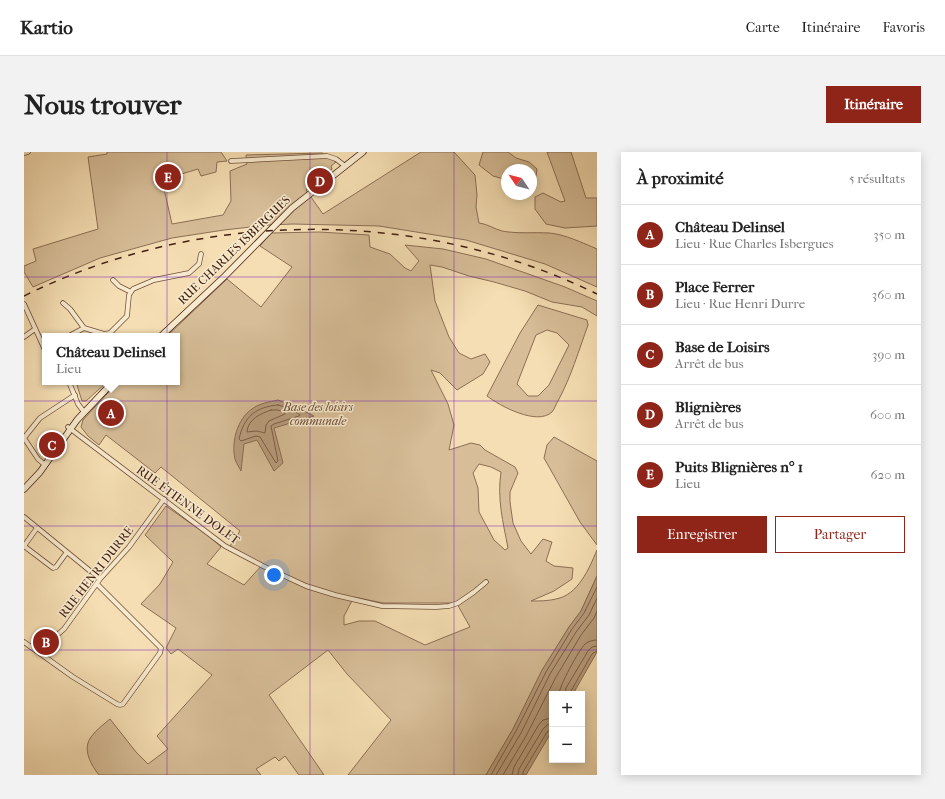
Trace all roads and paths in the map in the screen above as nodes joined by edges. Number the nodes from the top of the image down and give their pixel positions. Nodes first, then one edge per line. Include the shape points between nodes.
1 (28, 152) edge
2 (363, 152) edge
3 (24, 153) edge
4 (231, 161) dead end
5 (345, 166) junction
6 (201, 254) dead end
7 (112, 280) dead end
8 (130, 292) junction
9 (63, 303) dead end
10 (24, 304) edge
11 (84, 328) junction
12 (35, 330) junction
13 (75, 333) edge
14 (102, 333) edge
15 (109, 333) edge
16 (164, 333) edge
17 (24, 337) edge
18 (42, 344) edge
19 (70, 385) edge
20 (109, 385) edge
21 (75, 395) junction
22 (83, 411) junction
23 (69, 428) junction
24 (44, 464) junction
25 (24, 489) edge
26 (164, 499) junction
27 (24, 517) edge
28 (37, 528) junction
29 (24, 546) edge
30 (67, 552) junction
31 (100, 579) junction
32 (486, 582) dead end
33 (97, 584) junction
34 (24, 642) edge
35 (40, 653) junction

1 - 3 street
2 - 5 main road, RUE CHARLES ISBERGUES
4 - 5 street via 327,156 336,158
5 - 16 main road, RUE CHARLES ISBERGUES via 292,208
6 - 8 street via 199,264 189,273 154,280
7 - 8 street
8 - 15 street via 127,316
9 - 11 street
10 - 12 street
11 - 13 street
11 - 14 street
12 - 17 street
12 - 18 street
19 - 21 street
20 - 22 main road
21 - 22 street
21 - 24 street via 40,418 25,437
22 - 23 main road
23 - 24 main road
23 - 26 street, RUE ÉTIENNE DOLET
24 - 25 main road
26 - 31 street, RUE HENRI DURRE via 129,547
26 - 32 street, RUE ÉTIENNE DOLET via 232,550 302,585 335,595 389,607 449,606 458,603
27 - 28 street
28 - 29 street
28 - 30 street
29 - 30 street via 53,568
30 - 31 street
31 - 33 street, RUE HENRI DURRE
33 - 35 street, RUE HENRI DURRE via 64,629
33 - 35 street via 162,648 124,702 117,704
34 - 35 street

